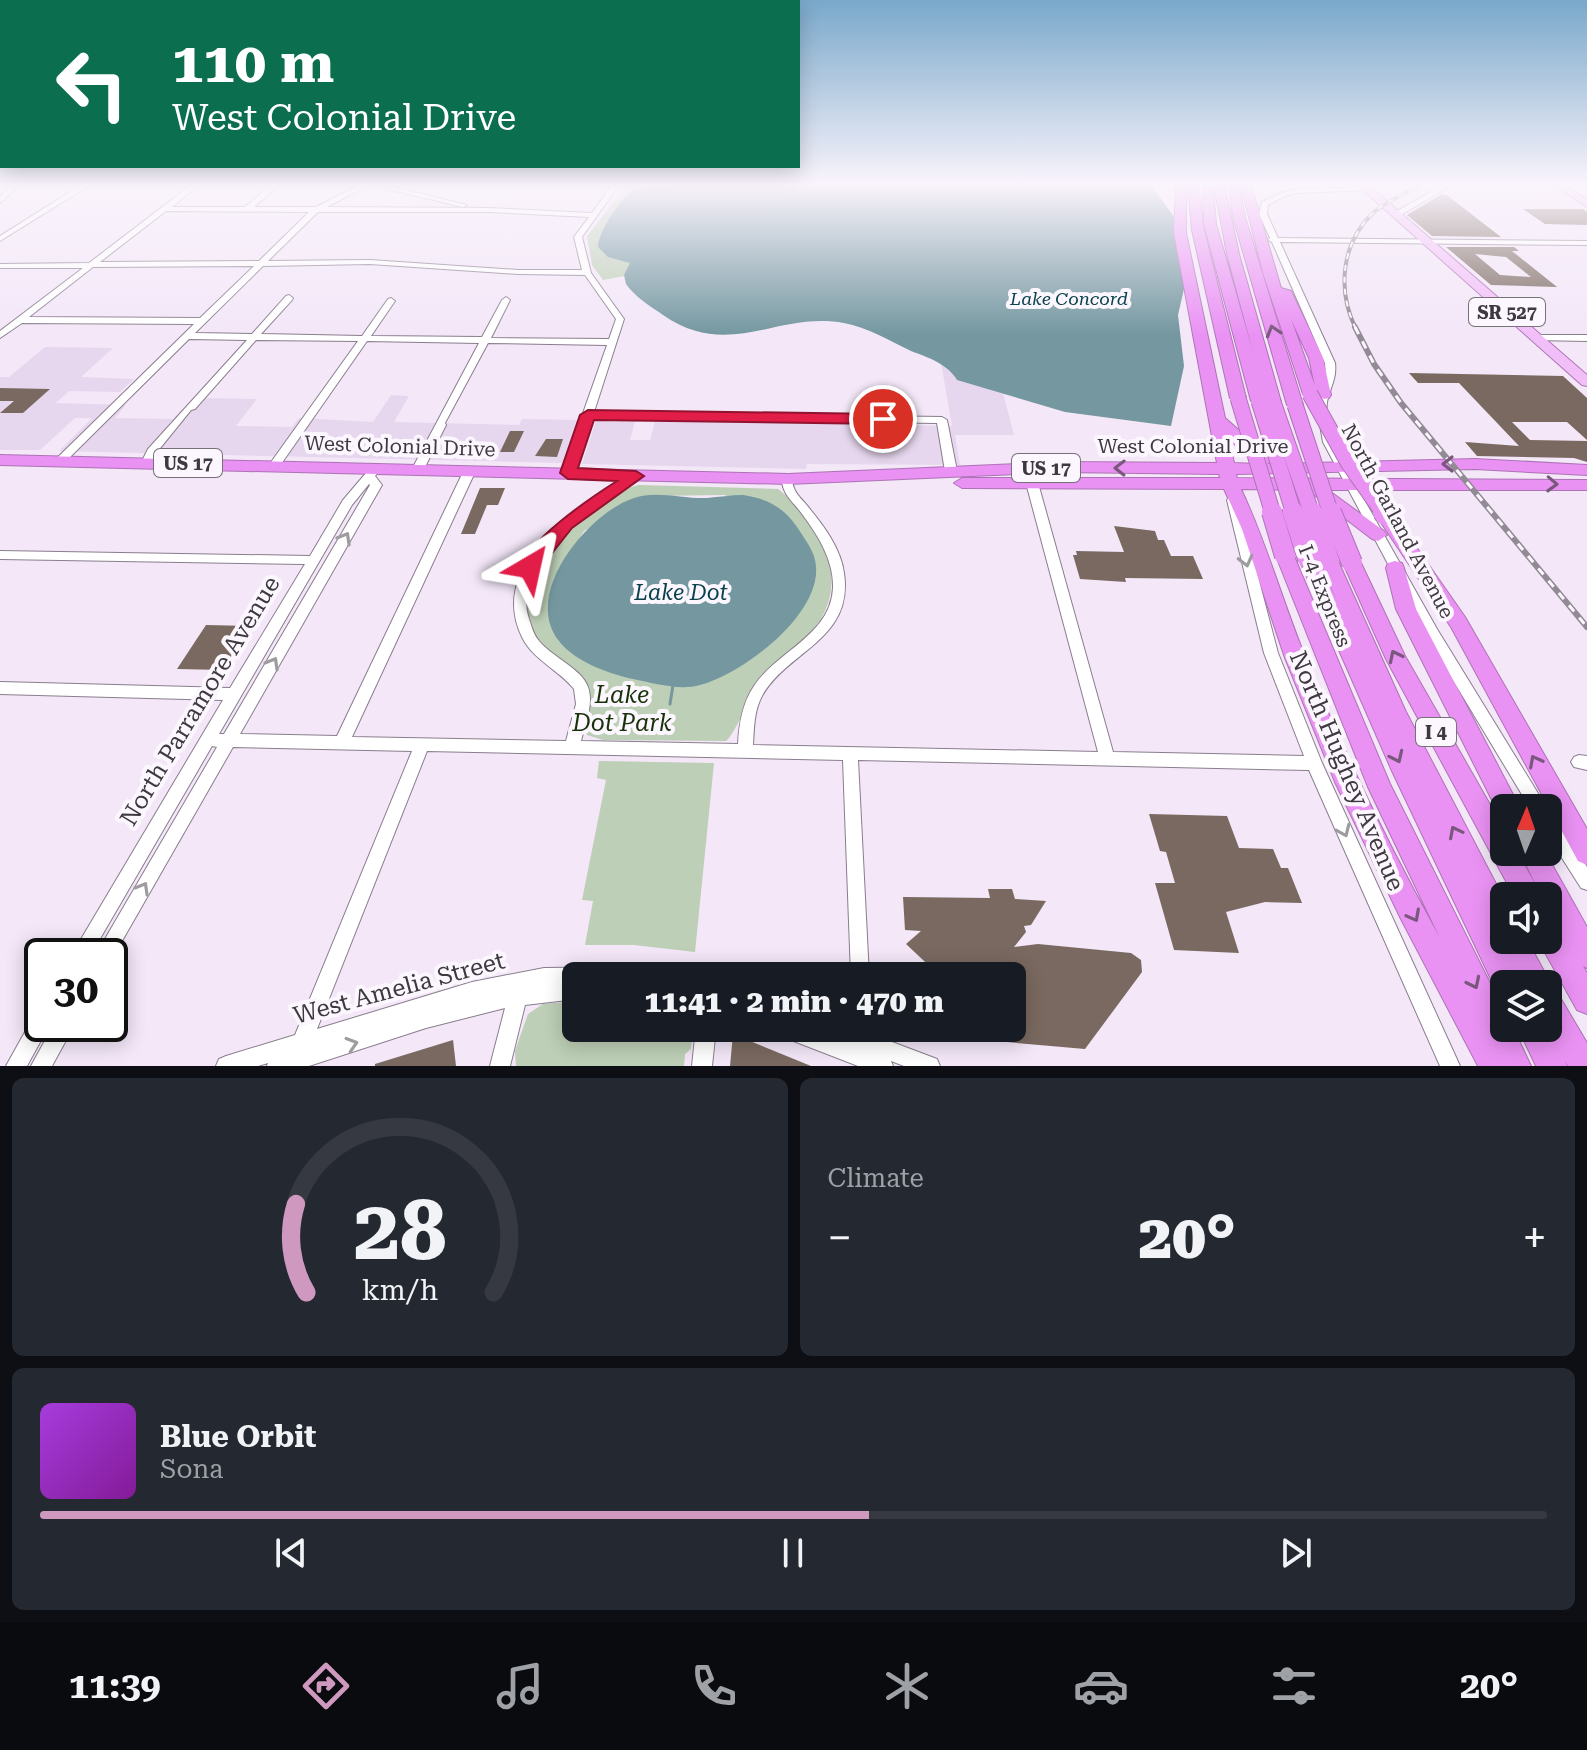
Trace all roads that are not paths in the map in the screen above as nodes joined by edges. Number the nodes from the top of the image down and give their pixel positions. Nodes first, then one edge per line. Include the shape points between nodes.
1 (132, 235) edge
2 (290, 235) edge
3 (580, 235) edge
4 (1180, 235) edge
5 (1199, 235) edge
6 (1213, 235) edge
7 (1229, 235) edge
8 (1244, 235) edge
9 (1264, 235) edge
10 (1265, 235) edge
11 (1420, 235) edge
12 (1266, 239) junction
13 (1427, 241) junction
14 (1587, 243) edge
15 (263, 261) junction
16 (0, 266) edge
17 (91, 266) junction
18 (587, 273) junction
19 (289, 298) dead end
20 (506, 300) dead end
21 (391, 301) dead end
22 (20, 320) junction
23 (201, 321) junction
24 (0, 335) edge
25 (186, 336) junction
26 (254, 337) junction
27 (1537, 338) junction
28 (1587, 338) edge
29 (365, 339) junction
30 (484, 340) junction
31 (613, 342) junction
32 (1587, 382) edge
33 (1317, 394) junction
34 (1266, 402) junction
35 (588, 415) junction
36 (1217, 426) junction
37 (0, 460) edge
38 (60, 461) junction
39 (146, 463) junction
40 (275, 465) junction
41 (1340, 466) junction
42 (1165, 468) junction
43 (418, 469) junction
44 (1279, 469) junction
45 (470, 470) junction
46 (1587, 470) edge
47 (951, 471) junction
48 (374, 473) junction
49 (568, 473) junction
50 (636, 476) junction
51 (1228, 477) junction
52 (793, 479) junction
53 (1032, 483) junction
54 (1350, 483) junction
55 (1418, 483) junction
56 (1307, 484) junction
57 (1587, 485) edge
58 (1382, 525) junction
59 (0, 555) edge
60 (1307, 558) junction
61 (314, 560) junction
62 (1395, 568) junction
63 (0, 688) edge
64 (236, 694) junction
65 (208, 740) junction
66 (229, 740) junction
67 (341, 743) junction
68 (422, 745) junction
69 (572, 748) junction
70 (745, 752) junction
71 (850, 754) junction
72 (1107, 758) junction
73 (1314, 763) junction
74 (1501, 794) edge
75 (1531, 794) edge
76 (1562, 844) edge
77 (1587, 853) edge
78 (1540, 866) edge
79 (1520, 882) edge
80 (1587, 882) edge
81 (1490, 899) edge
82 (91, 938) edge
83 (114, 938) edge
84 (1561, 954) edge
85 (1587, 954) edge
86 (859, 962) edge
87 (1501, 970) edge
88 (562, 977) edge
89 (519, 989) junction
90 (562, 990) edge
91 (1587, 1000) edge
92 (1562, 1028) edge
93 (30, 1042) edge
94 (55, 1042) edge
95 (705, 1042) edge
96 (822, 1042) edge
97 (871, 1042) edge
98 (1539, 1042) edge
99 (292, 1058) edge
100 (16, 1066) edge
101 (41, 1066) edge
102 (226, 1066) edge
103 (500, 1066) edge
104 (702, 1066) edge
105 (883, 1066) edge
106 (930, 1066) edge
107 (1450, 1066) edge
108 (1494, 1066) edge
109 (1516, 1066) edge
110 (1552, 1066) edge
111 (1584, 1066) edge

1 - 17 street
2 - 15 street
3 - 18 street
4 - 36 highway
5 - 60 highway, bridge via 1238,398
6 - 34 highway, I-4 Express
7 - 34 highway, I-4 Express
79 -> 8 highway, I 4, bridge via 1396,659 1352,563 1323,494
9 - 12 highway
10 - 12 street, North Garland Avenue
11 - 13 main road, SR 527
12 - 13 street
12 - 33 highway
12 - 33 street, North Garland Avenue via 1330,363 1331,383
13 - 14 street
13 - 27 main road, SR 527
15 - 17 street
15 - 18 street
15 - 23 street
16 - 17 street
17 - 22 street
18 - 31 street via 619,315
19 - 26 street
20 - 30 street
21 - 29 street
22 - 23 street
22 - 24 street
23 - 25 street
25 - 26 street
25 - 38 street
26 - 29 street
26 - 39 street
27 - 28 street
27 - 32 main road, SR 527
29 - 30 street
29 - 40 street
30 - 31 street
30 - 43 street
31 - 35 street
33 - 41 street, North Garland Avenue
33 - 58 highway, bridge
34 - 60 highway, I-4 Express, bridge
35 - 47 street via 942,420
35 - 49 street
36 - 42 highway via 1201,459
36 - 44 highway
36 - 51 highway
37 - 38 highway, West Colonial Drive / US 17
38 - 39 highway, West Colonial Drive / US 17
39 - 40 highway, West Colonial Drive / US 17
40 - 48 highway, West Colonial Drive / US 17
41 - 44 highway, West Colonial Drive / US 17
46 -> 41 highway, West Colonial Drive / US 17 via 1485,464
41 - 54 street, North Garland Avenue
42 -> 47 highway, West Colonial Drive / US 17
42 - 51 highway, West Colonial Drive / US 17
43 - 45 highway, West Colonial Drive / US 17
43 - 48 highway, West Colonial Drive / US 17
44 - 51 highway, West Colonial Drive / US 17
44 - 54 highway
44 - 56 highway
45 - 49 highway, West Colonial Drive / US 17
45 - 67 street
47 - 52 highway, West Colonial Drive / US 17
48 - 61 street, North Parramore Avenue via 359,485
66 -> 48 street, North Parramore Avenue via 376,485
49 - 50 highway, West Colonial Drive / US 17
50 - 52 highway, West Colonial Drive / US 17
50 - 69 street via 550,539 530,567 521,594 529,638 581,687 583,704
51 - 53 highway, West Colonial Drive / US 17
51 - 56 highway, West Colonial Drive / US 17
51 -> 73 street, North Hughey Avenue via 1271,653
51 -> 108 highway via 1347,782
52 - 53 highway, West Colonial Drive / US 17
52 - 70 street via 788,489 831,545 838,564 838,595 819,633 771,675 752,702
53 - 72 street
54 - 55 highway, West Colonial Drive / US 17
54 - 56 highway, West Colonial Drive / US 17
54 - 58 street, North Garland Avenue
55 -> 57 highway, West Colonial Drive / US 17
55 - 58 highway via 1390,486 1375,494 1369,509
56 - 58 highway
58 - 62 street, North Garland Avenue
77 -> 58 highway via 1458,622
59 - 61 street
81 -> 60 highway, I-4 Express via 1396,714
60 -> 87 highway, I-4 Express
60 -> 109 highway via 1376,777
61 - 64 street, North Parramore Avenue
62 - 74 highway via 1406,609
62 - 75 street, North Garland Avenue
63 - 64 street
64 - 65 street, North Parramore Avenue
65 - 66 street
65 - 82 street, North Parramore Avenue
66 - 67 street
83 -> 66 street, North Parramore Avenue
67 - 68 street
68 - 69 street
68 - 99 street
69 - 70 street
70 - 71 street
71 - 72 street
71 - 86 street
72 - 73 street
73 -> 107 street, North Hughey Avenue
76 - 80 street
78 - 85 highway
84 - 91 highway
88 - 89 street, West Amelia Street
89 - 90 street, West Amelia Street
89 - 99 street, West Amelia Street
89 - 103 street
92 - 111 highway
93 - 100 street
94 - 101 street
95 - 104 street
96 - 105 street
97 - 106 street
98 - 110 highway
99 - 102 street, West Amelia Street

